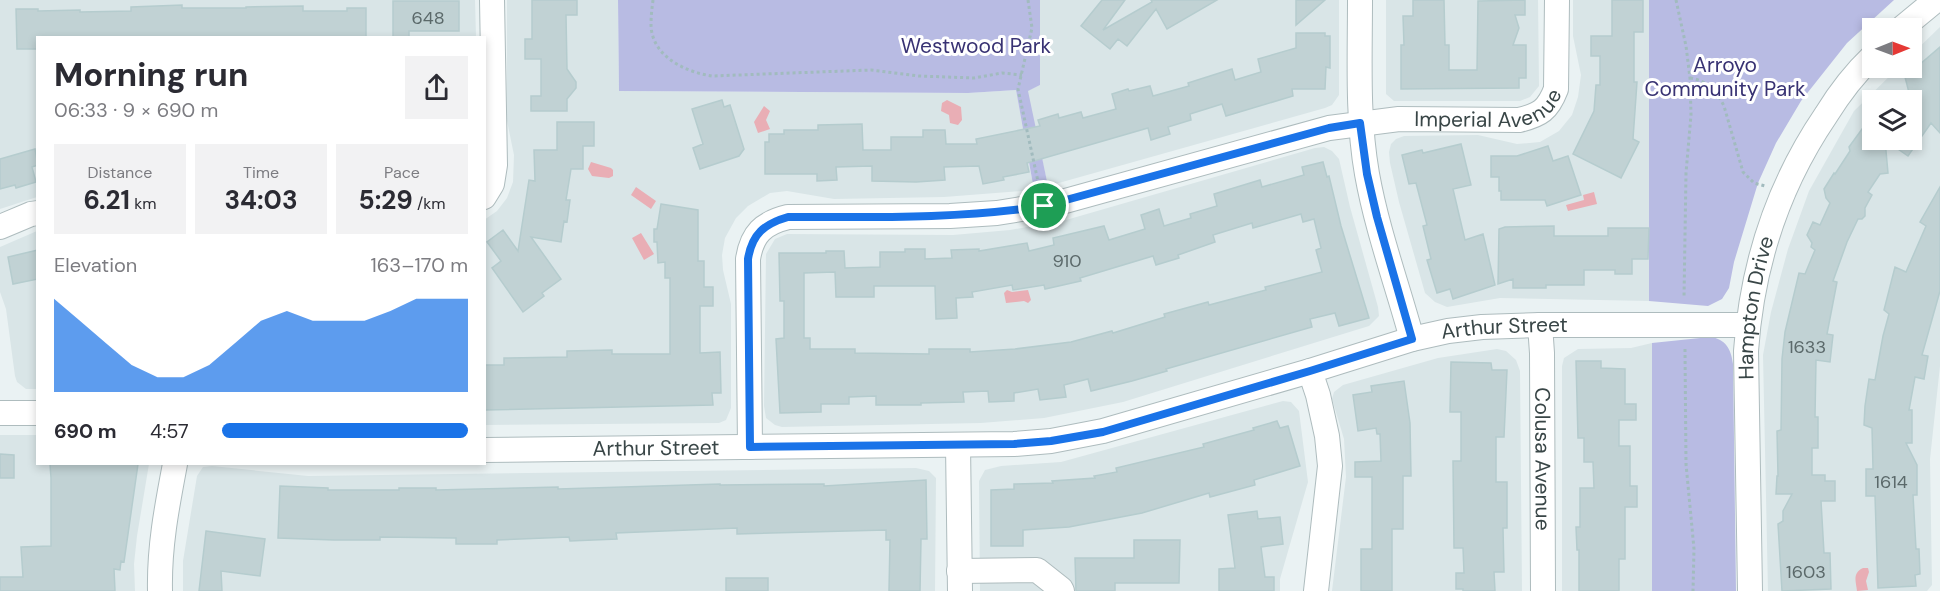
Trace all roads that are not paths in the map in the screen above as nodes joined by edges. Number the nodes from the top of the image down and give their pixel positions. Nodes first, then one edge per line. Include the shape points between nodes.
1 (492, 0) edge
2 (1360, 0) edge
3 (1557, 0) edge
4 (1936, 0) edge
5 (1914, 18) edge
6 (1862, 68) edge
7 (1360, 123) junction
8 (486, 194) edge
9 (36, 214) edge
10 (0, 227) edge
11 (1540, 325) junction
12 (1748, 325) junction
13 (1412, 339) junction
14 (1310, 371) junction
15 (0, 413) edge
16 (36, 413) edge
17 (958, 445) junction
18 (750, 447) junction
19 (486, 450) edge
20 (175, 465) edge
21 (959, 581) edge
22 (160, 591) edge
23 (1062, 591) edge
24 (1316, 591) edge
25 (1543, 591) edge
26 (1749, 591) edge

1 - 8 street via 495,165
2 - 7 street
3 - 7 street, Imperial Avenue via 1556,89 1542,112 1519,120 1399,119
4 - 5 street
6 - 12 street, Hampton Drive via 1817,128 1783,191 1769,226
7 - 13 street via 1377,217
7 - 18 street, Imperial Avenue via 1329,128 1044,206 950,216 776,220 754,237 748,259
9 - 10 street
11 - 12 street, Arthur Street
11 - 13 street, Arthur Street via 1482,327
11 - 25 street, Colusa Avenue
12 - 26 street, Hampton Drive
13 - 14 street, Arthur Street
14 - 17 street, Arthur Street via 1103,432 1059,440
14 - 24 street via 1327,436 1330,466
15 - 16 street
17 - 18 street, Arthur Street
17 - 21 street
18 - 19 street, Arthur Street
20 - 22 street via 160,552
21 - 23 street via 1037,570

